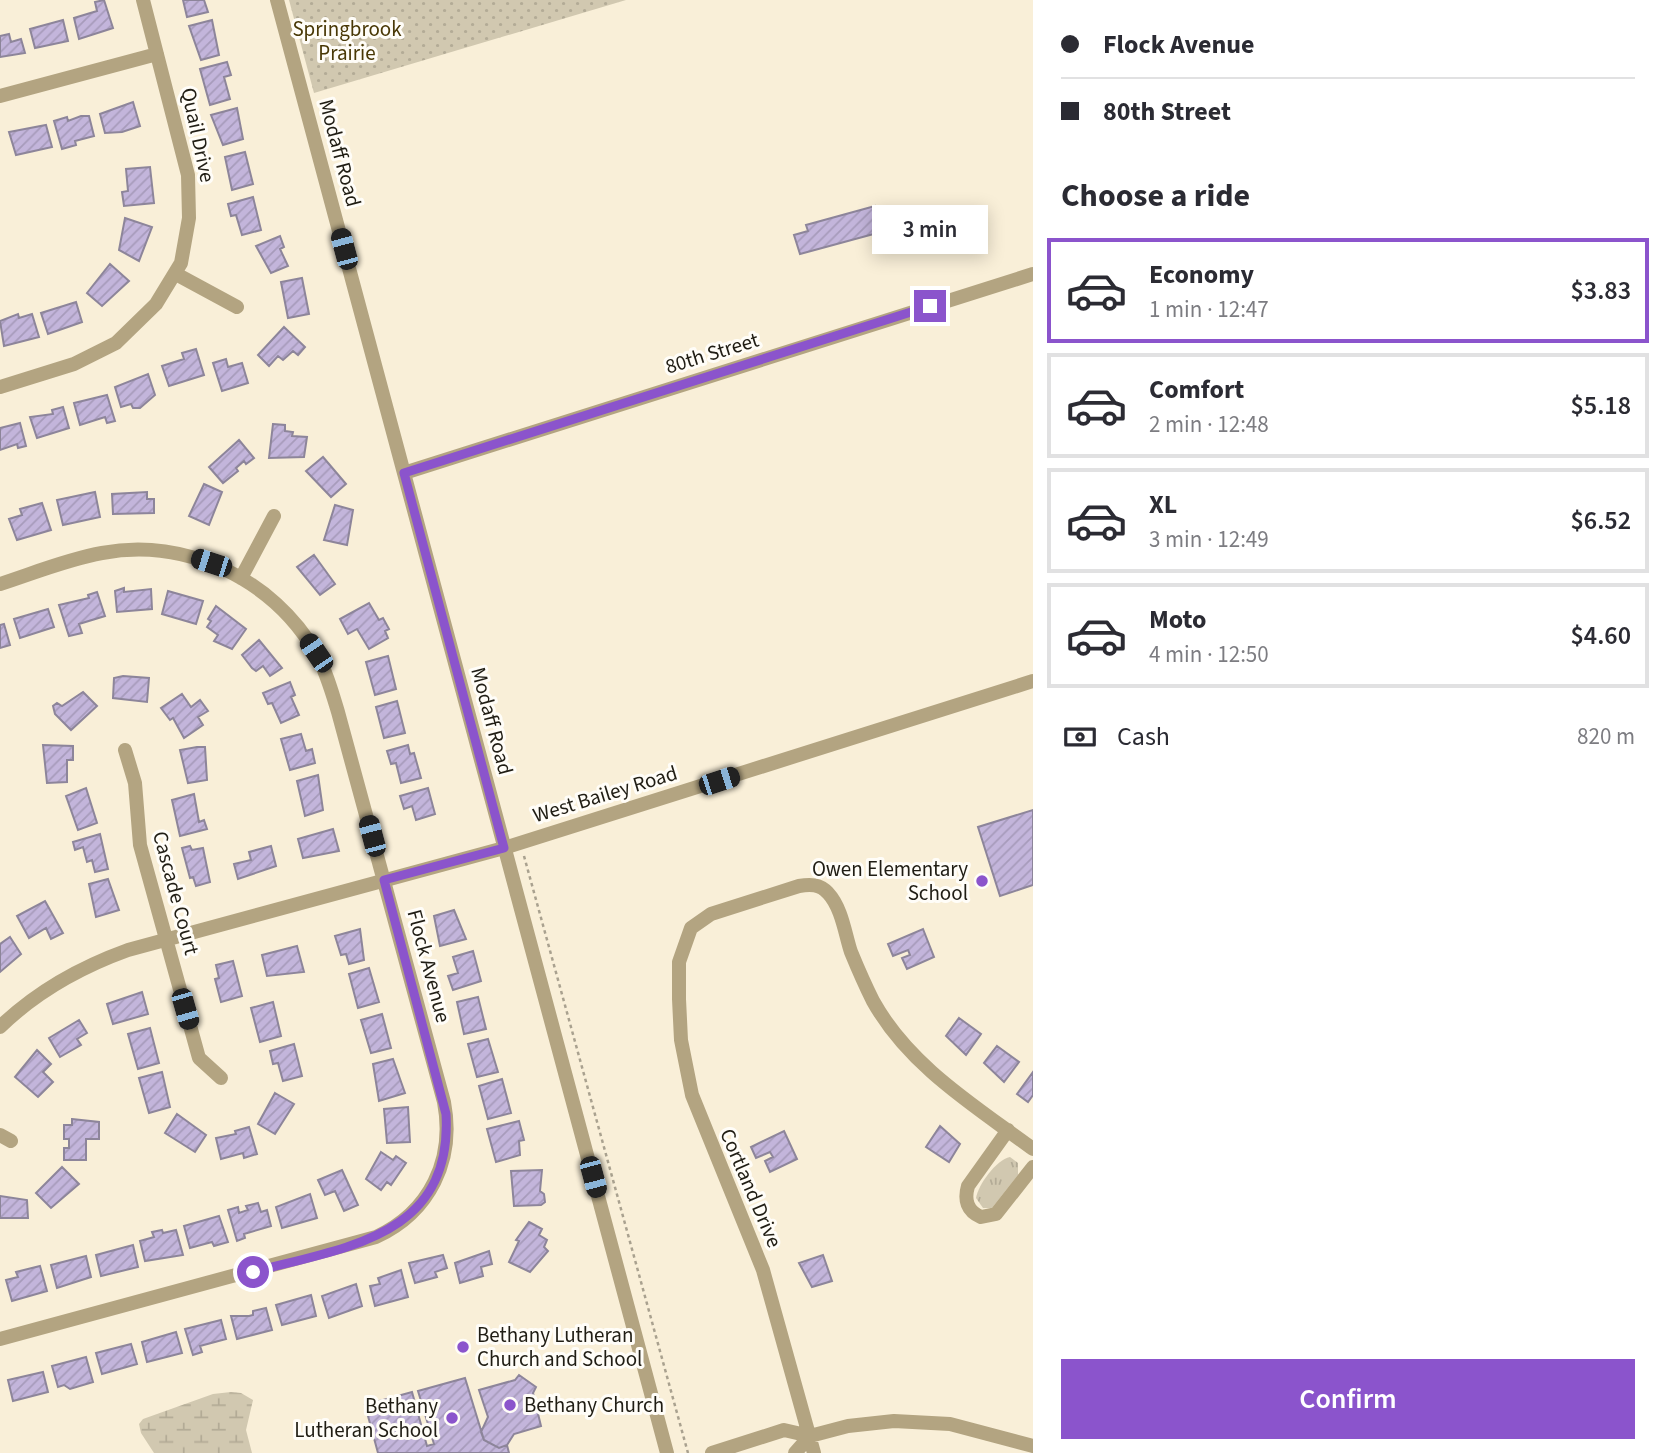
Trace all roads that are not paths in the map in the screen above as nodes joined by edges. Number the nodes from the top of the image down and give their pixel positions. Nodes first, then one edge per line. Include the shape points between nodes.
1 (143, 0) edge
2 (277, 0) edge
3 (157, 54) junction
4 (0, 96) edge
5 (176, 274) junction
6 (1033, 274) edge
7 (237, 307) dead end
8 (0, 387) edge
9 (404, 473) junction
10 (274, 516) dead end
11 (241, 578) junction
12 (0, 584) edge
13 (1033, 681) edge
14 (125, 750) dead end
15 (504, 848) junction
16 (384, 880) junction
17 (166, 939) junction
18 (0, 1027) edge
19 (221, 1078) dead end
20 (1008, 1130) junction
21 (1033, 1149) edge
22 (1033, 1167) edge
23 (0, 1339) edge
24 (810, 1436) junction
25 (1033, 1446) edge
26 (667, 1453) edge
27 (712, 1453) edge
28 (795, 1453) edge
29 (814, 1453) edge

1 - 3 street, Quail Drive
2 - 9 street, Modaff Road
3 - 4 street
3 - 5 street, Quail Drive via 190,193 183,255
5 - 7 street
5 - 8 street, Quail Drive via 156,304 116,342 74,364
6 - 9 street, 80th Street
9 - 15 street, Modaff Road
10 - 11 street
11 - 12 street, Flock Avenue via 190,556 133,550 103,553
11 - 16 street, Flock Avenue via 274,602 316,653 338,712
13 - 15 street, West Bailey Road
14 - 17 street, Cascade Court via 135,783 138,834
15 - 16 street, West Bailey Road
15 - 26 street, Modaff Road
16 - 17 street, West Bailey Road
16 - 23 street, Flock Avenue via 446,1114 445,1154 425,1200 388,1232 360,1243
17 - 18 street, West Bailey Road via 74,974
17 - 19 street, Cascade Court via 199,1058
20 - 21 street
20 - 22 street via 968,1186 965,1194 970,1209 981,1217 996,1214
20 - 24 street, Cortland Drive via 940,1080 903,1044 862,979 835,904 822,888 807,884 711,914 687,936 679,962 679,999 681,1040 692,1095 763,1269
24 - 25 street via 848,1426 919,1421 950,1424
24 - 27 street via 784,1430
24 - 28 street
24 - 29 street, Cortland Drive

